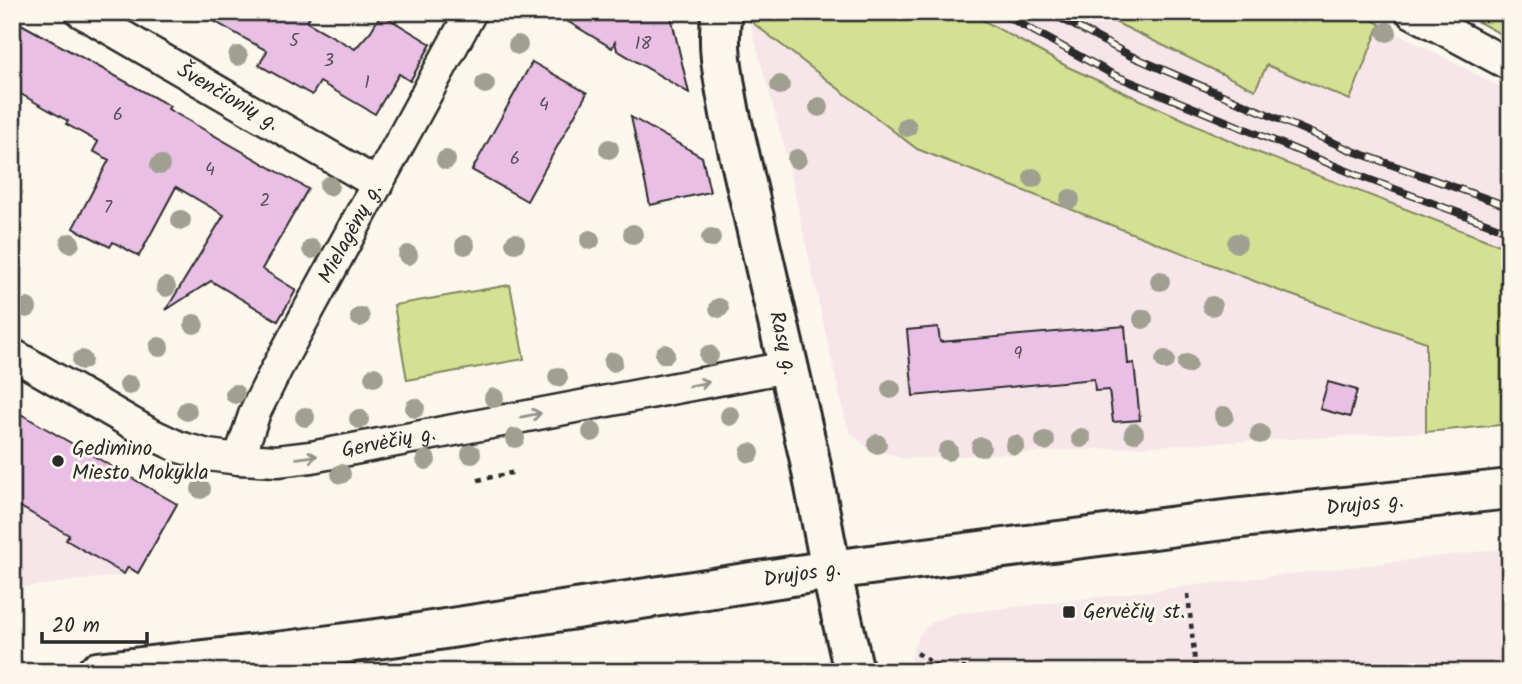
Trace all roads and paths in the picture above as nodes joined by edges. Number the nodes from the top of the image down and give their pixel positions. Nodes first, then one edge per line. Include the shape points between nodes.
1 (81, 12) edge
2 (471, 12) edge
3 (722, 12) edge
4 (1411, 12) edge
5 (1510, 65) edge
6 (376, 183) junction
7 (12, 354) edge
8 (787, 367) junction
9 (239, 460) junction
10 (516, 472) dead end
11 (478, 480) dead end
12 (1510, 489) edge
13 (831, 570) junction
14 (1188, 594) dead end
15 (917, 653) dead end
16 (97, 672) edge
17 (854, 672) edge
18 (971, 672) edge
19 (1196, 672) edge

1 - 6 street, Švenčionių g.
2 - 6 street, Mielagėnų g.
3 - 8 main road, Rasų g. via 718,33 722,68
4 - 5 street
6 - 9 street, Mielagėnų g. via 255,412
7 - 9 street, Gervėčių g. via 179,447
9 -> 8 street, Gervėčių g. via 311,457
8 - 13 main road, Rasų g.
10 - 11 path
12 - 13 main road, Drujos g.
13 - 16 main road, Drujos g. via 386,638
13 - 17 main road, Rasų g.
14 - 19 path
15 - 18 path via 943,670

